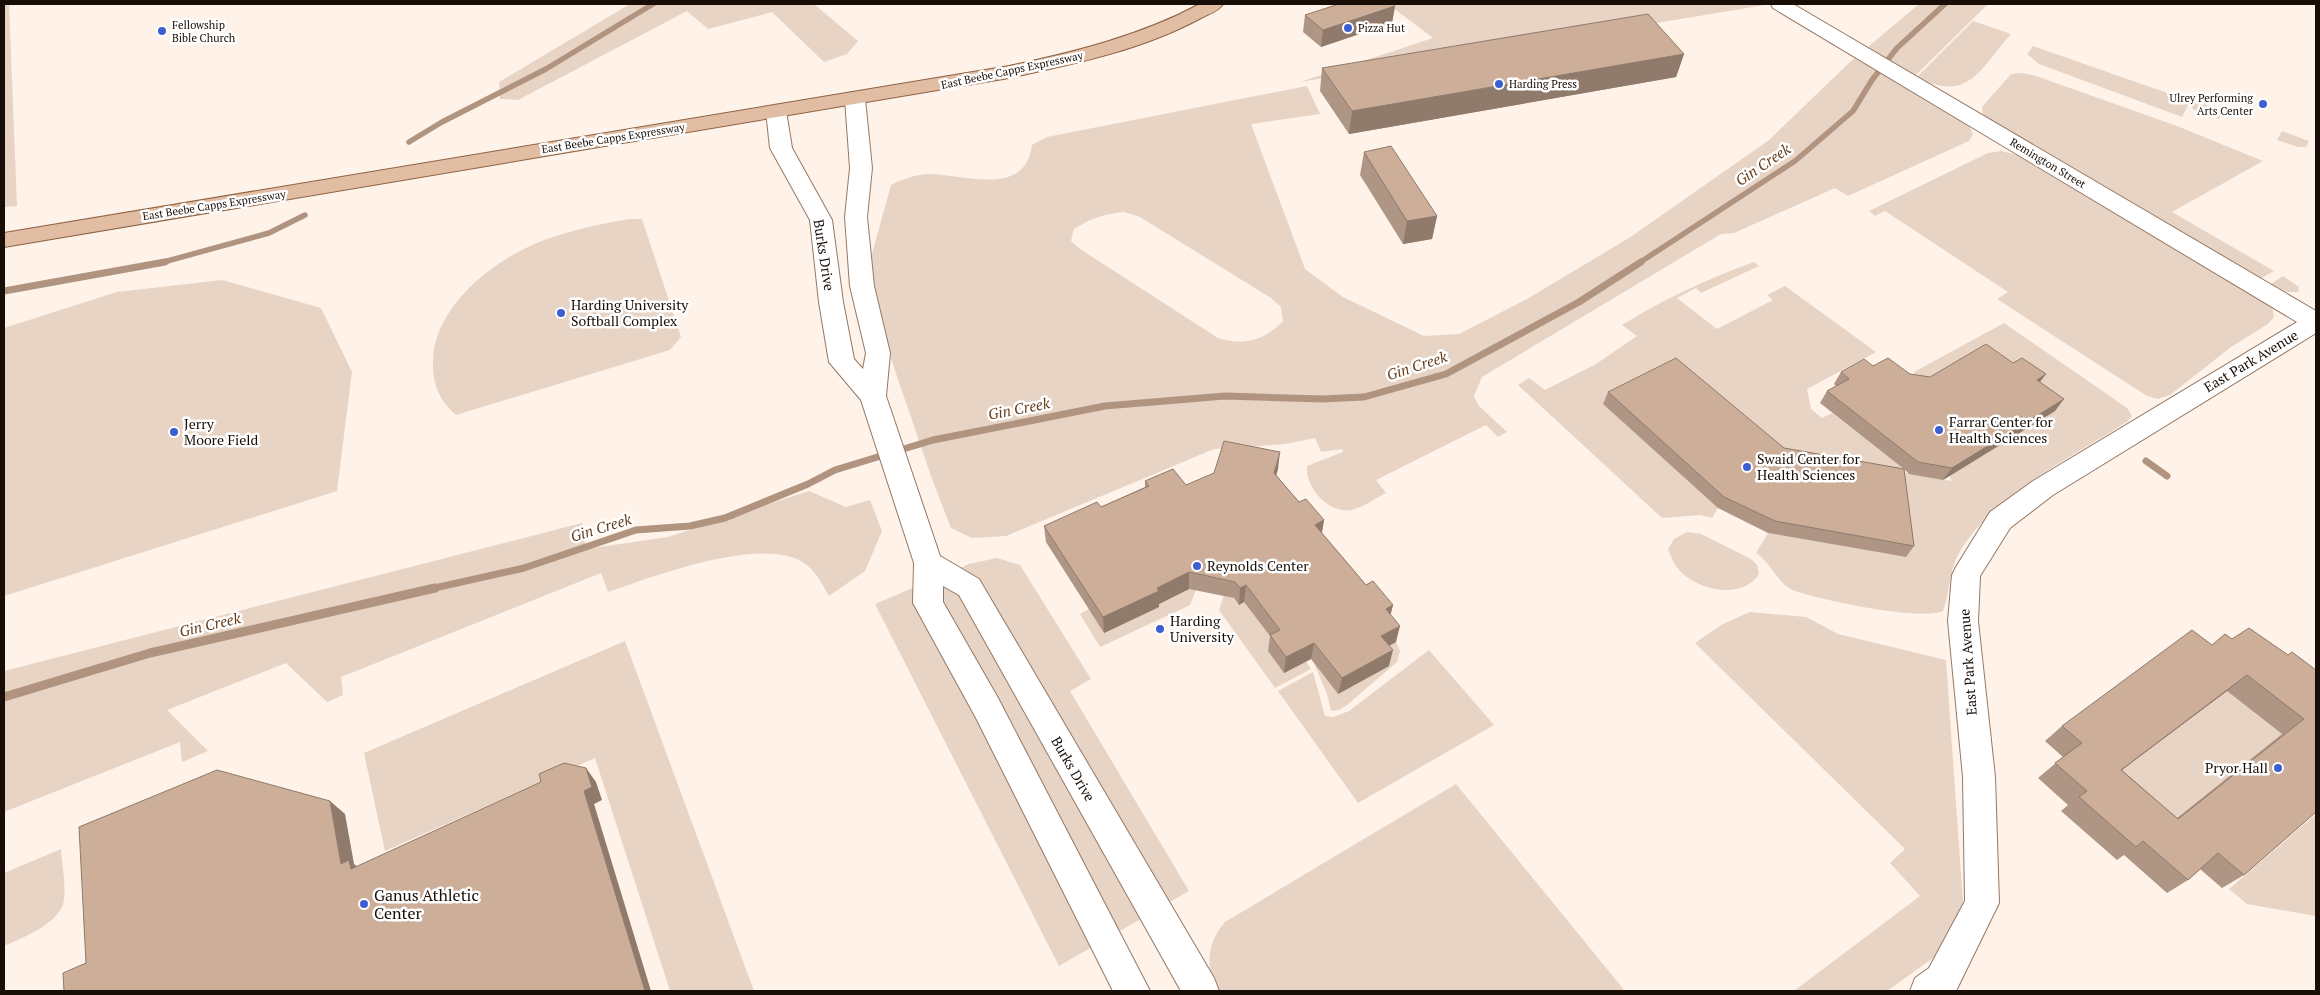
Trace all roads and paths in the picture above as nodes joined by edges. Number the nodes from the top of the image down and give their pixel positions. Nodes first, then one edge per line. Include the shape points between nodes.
1 (1214, 4) edge
2 (1780, 4) edge
3 (855, 99) junction
4 (776, 111) junction
5 (4, 240) edge
6 (2316, 322) edge
7 (873, 396) junction
8 (928, 563) junction
9 (1132, 991) edge
10 (1201, 991) edge
11 (1928, 991) edge

1 - 3 main road, East Beebe Capps Expressway via 1148,36 1104,49 1047,64
2 - 6 street, Remington Street
3 - 4 main road, East Beebe Capps Expressway
3 - 7 street, Burks Drive via 860,168 856,217 862,286 878,353
4 - 5 main road, East Beebe Capps Expressway
4 - 7 street, Burks Drive via 781,148 821,220 842,362
6 - 11 street, East Park Avenue via 2054,480 2000,520 1966,575 1962,621 1979,777 1982,903 1942,981
7 - 8 street, Burks Drive
8 - 9 street, Burks Drive via 928,603 987,708
8 - 10 street, Burks Drive via 969,586

